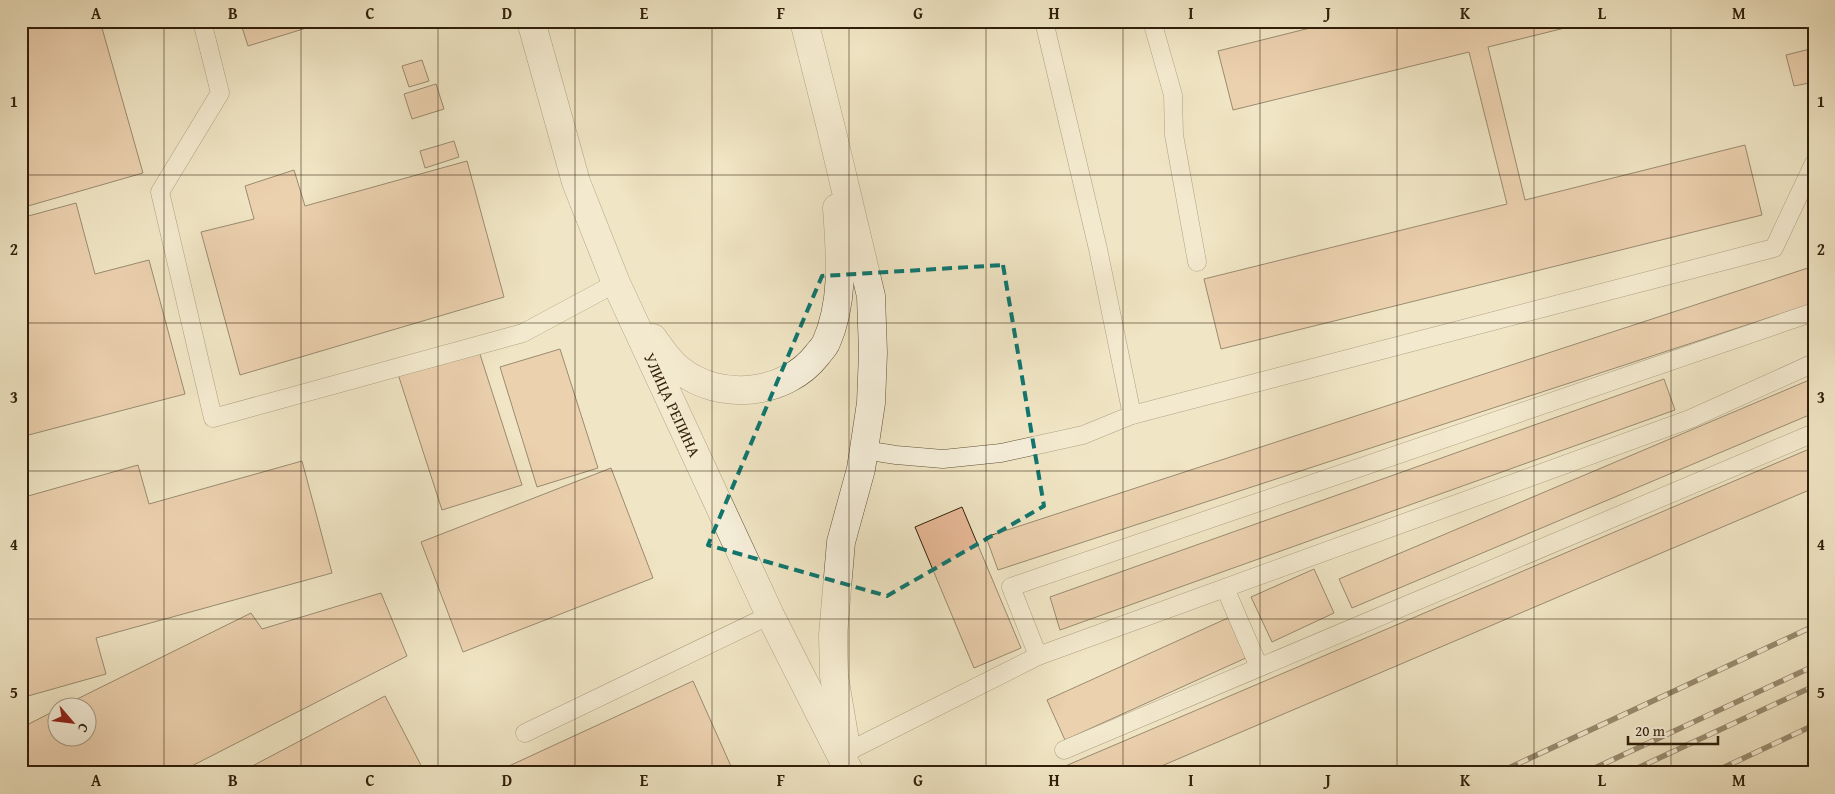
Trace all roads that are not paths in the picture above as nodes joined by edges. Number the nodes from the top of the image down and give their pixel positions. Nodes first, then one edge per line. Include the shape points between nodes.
1 (202, 21) edge
2 (531, 21) edge
3 (804, 21) edge
4 (1044, 21) edge
5 (1152, 21) edge
6 (831, 128) junction
7 (1814, 163) edge
8 (1197, 262) dead end
9 (620, 291) junction
10 (1814, 312) edge
11 (1814, 363) edge
12 (1132, 415) junction
13 (1814, 433) edge
14 (864, 450) junction
15 (1225, 588) junction
16 (770, 615) junction
17 (1038, 656) junction
18 (1259, 667) junction
19 (525, 733) dead end
20 (1064, 750) dead end
21 (850, 766) edge

1 - 9 lane via 220,92 160,192 213,418 523,333
2 - 9 street, УЛИЦА РЕПИНА via 576,182
3 - 6 street
4 - 12 lane via 1098,249
5 - 8 lane via 1173,95 1174,135
6 - 9 street via 841,280 835,317 825,344 809,365 791,378 762,389 732,390 702,383 679,370
6 - 14 street via 871,296 871,403
7 - 12 lane via 1774,248
9 - 16 street, УЛИЦА РЕПИНА
10 - 17 lane via 1011,586
11 - 15 lane via 1690,419
12 - 14 lane via 1083,435 1001,453 943,459
13 - 18 lane
14 - 21 street via 841,542 833,635 834,676
15 - 17 lane
15 - 18 lane
16 - 19 lane
16 - 21 street, УЛИЦА РЕПИНА
17 - 21 lane
18 - 20 lane

